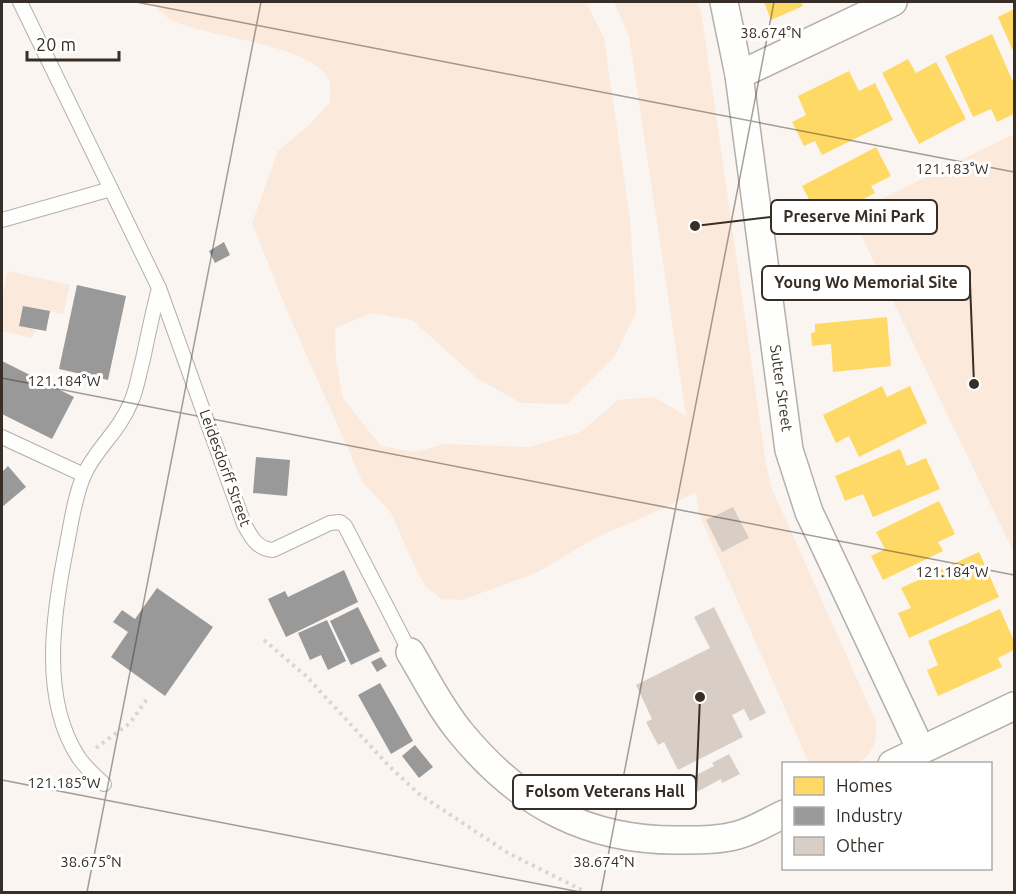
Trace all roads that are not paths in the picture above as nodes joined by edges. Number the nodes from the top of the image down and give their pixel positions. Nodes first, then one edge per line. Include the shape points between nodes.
1 (20, 2) edge
2 (724, 2) edge
3 (893, 2) edge
4 (739, 75) junction
5 (111, 189) junction
6 (2, 220) edge
7 (159, 288) junction
8 (2, 437) edge
9 (84, 475) junction
10 (410, 652) joint
11 (1014, 706) edge
12 (921, 750) junction
13 (896, 762) edge
14 (104, 784) dead end
15 (782, 814) edge

1 - 5 lane, Leidesdorff Street
2 - 4 street, Sutter Street
3 - 4 street
4 - 12 street, Sutter Street via 789,450 809,512
5 - 6 lane
5 - 7 lane, Leidesdorff Street
7 - 9 lane via 132,401 119,427
7 - 10 lane, Leidesdorff Street via 252,537 264,550 273,550 340,522
8 - 9 lane
9 - 14 lane via 63,563 55,621 56,693 69,740 80,759
10 - 15 street, Leidesdorff Street via 460,733 523,795 557,815 645,839 705,840 739,835
11 - 12 street
12 - 13 street

